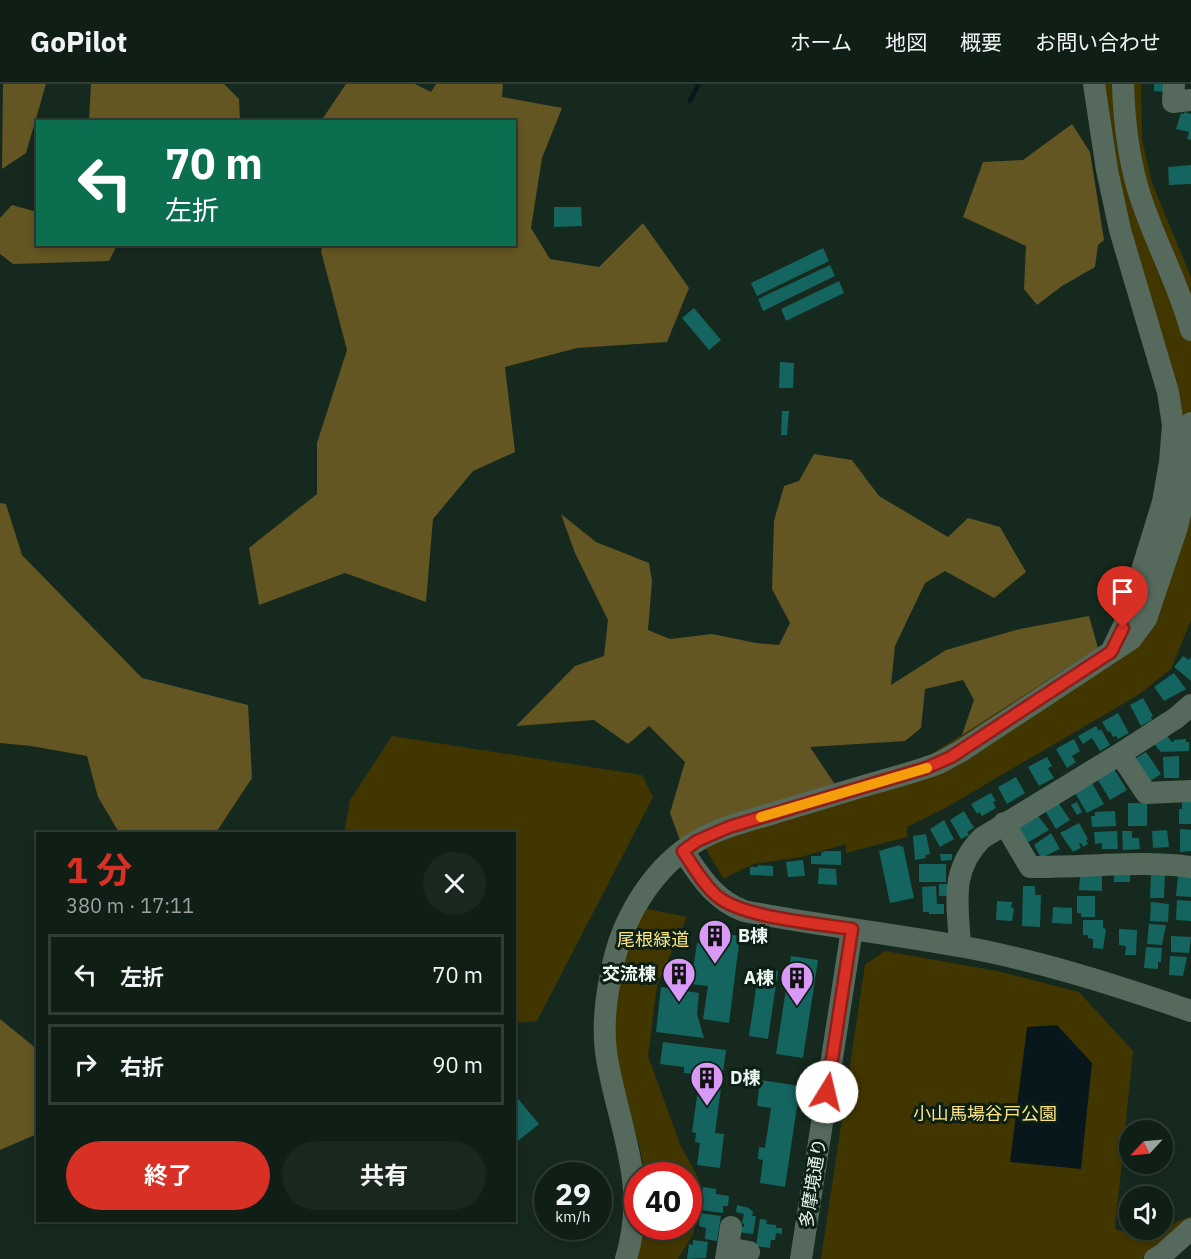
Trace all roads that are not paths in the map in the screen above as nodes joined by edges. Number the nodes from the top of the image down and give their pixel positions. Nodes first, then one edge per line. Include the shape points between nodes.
1 (1094, 84) edge
2 (1123, 84) edge
3 (1174, 84) edge
4 (1191, 100) edge
5 (1138, 189) junction
6 (1112, 194) junction
7 (1191, 330) edge
8 (1191, 423) edge
9 (1154, 566) junction
10 (1191, 705) edge
11 (1120, 754) junction
12 (1191, 791) edge
13 (1004, 824) junction
14 (683, 851) junction
15 (1191, 867) edge
16 (852, 929) junction
17 (960, 946) junction
18 (1191, 1011) edge
19 (1191, 1229) edge
20 (626, 1259) edge
21 (801, 1259) edge
22 (1155, 1259) edge

1 - 6 street
2 - 5 street
3 - 4 street via 1173,102
5 - 6 street
5 - 7 street
6 - 9 street via 1172,410 1167,486
8 - 9 street via 1182,505
9 - 14 street via 1146,620 1131,639 961,751 939,763 729,827
10 - 11 street
11 - 12 street via 1146,793
11 - 13 street
13 - 15 street via 1030,867 1158,863
13 - 17 street via 982,838 962,865 958,882
14 - 16 street via 715,894 731,906
14 - 20 street via 650,885 628,917 617,944 607,993 605,1048 634,1175 634,1213
16 - 17 street
16 - 21 street, 多摩境通り
17 - 18 street via 1129,989
19 - 22 street

